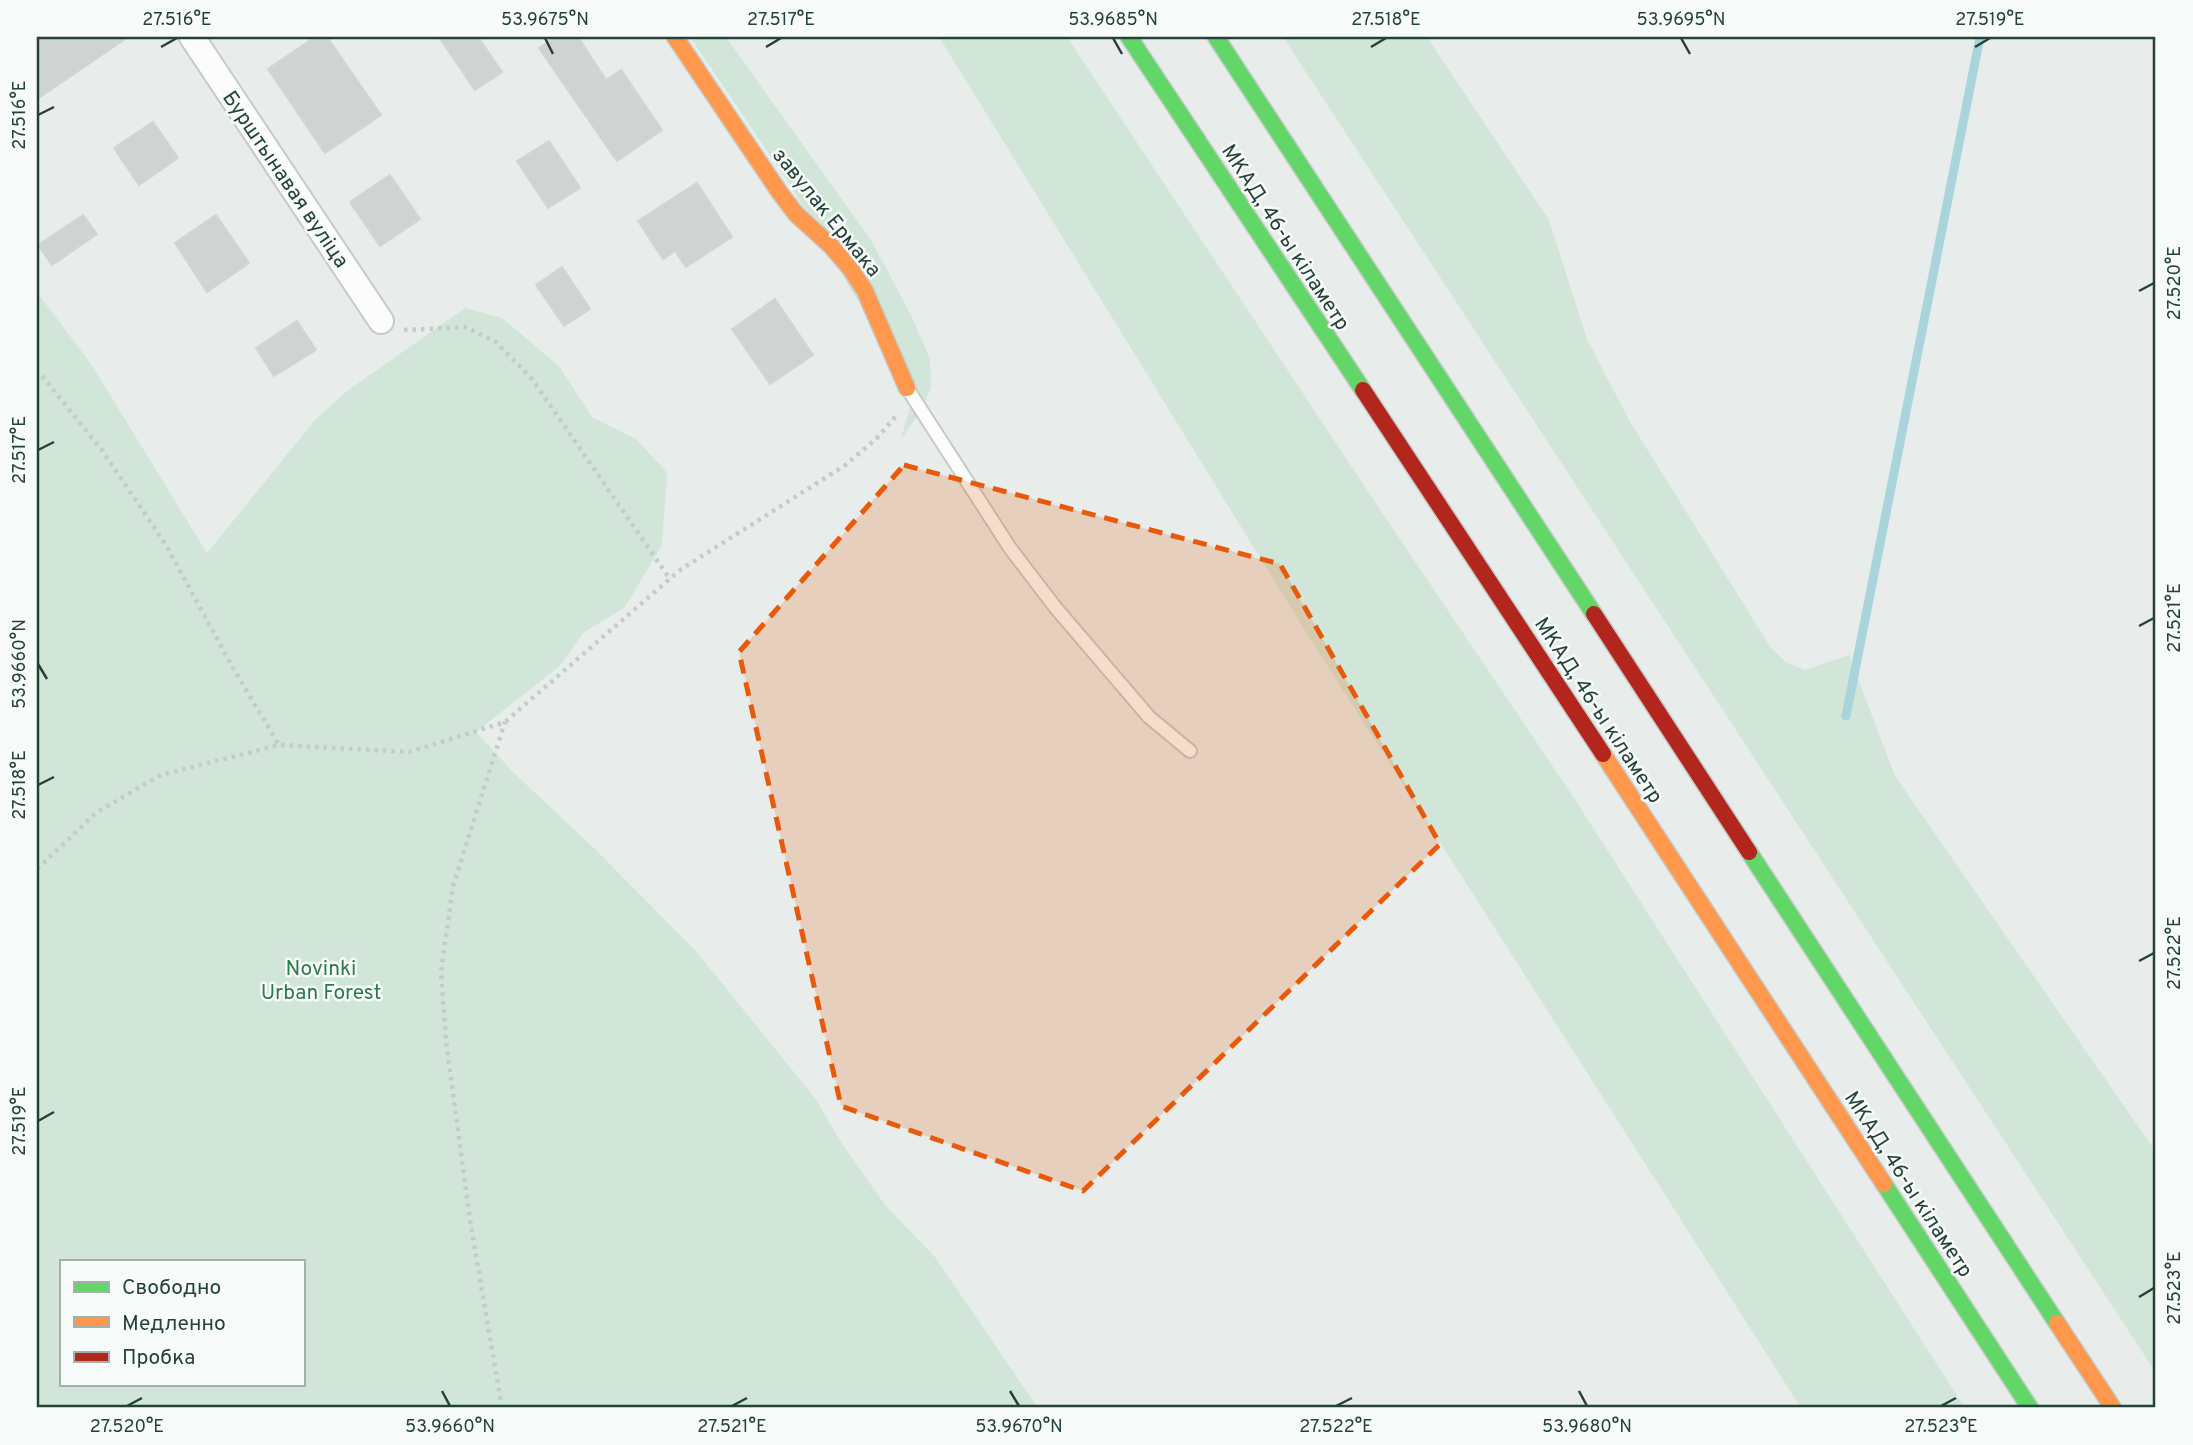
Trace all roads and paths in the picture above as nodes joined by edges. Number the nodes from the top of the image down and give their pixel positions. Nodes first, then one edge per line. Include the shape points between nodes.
1 (192, 37) edge
2 (675, 37) edge
3 (1129, 37) edge
4 (1216, 37) edge
5 (381, 321) joint
6 (42, 376) dead end
7 (907, 388) junction
8 (670, 579) junction
9 (505, 722) junction
10 (279, 745) junction
11 (1190, 751) dead end
12 (37, 869) edge
13 (502, 1408) edge
14 (2030, 1408) edge
15 (2113, 1408) edge

1 - 5 street, Бурштынавая вуліца
2 - 7 main road, завулак Ермака via 780,193 850,268
3 - 14 main road, МКАД, 46-ы кіламетр
4 - 15 main road
5 - 8 path via 398,330 465,327 496,342 532,379
6 - 10 path via 101,449 166,545
7 - 8 path via 897,415 844,466
7 - 11 lane via 1010,548 1055,607 1149,717
8 - 9 path
9 - 10 path via 409,752
9 - 13 path via 453,886 441,972 470,1220
10 - 12 path via 161,775 97,813

